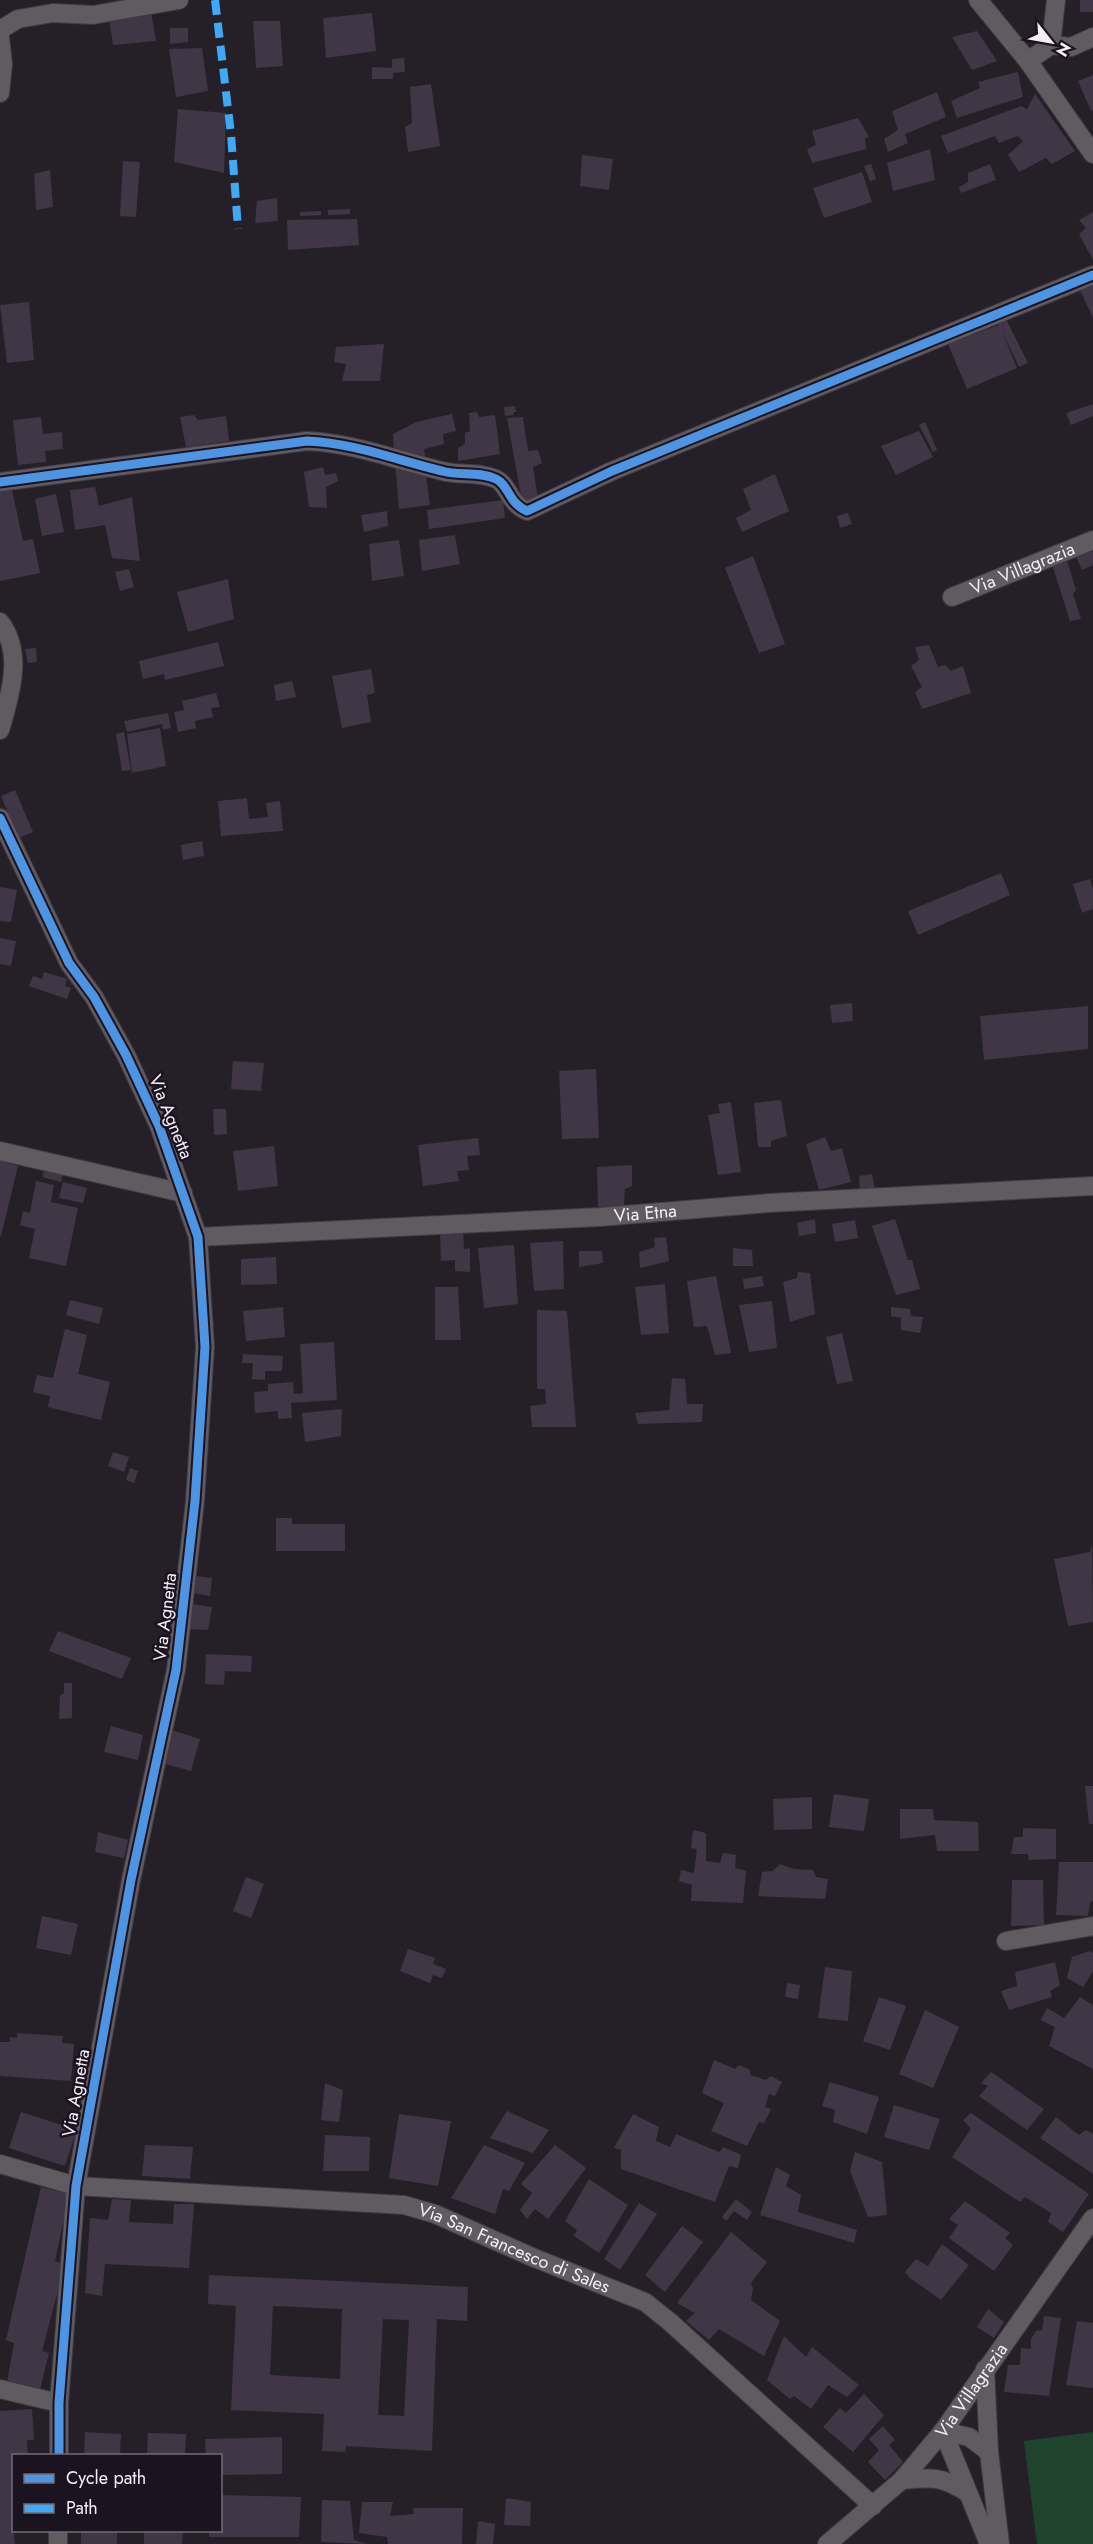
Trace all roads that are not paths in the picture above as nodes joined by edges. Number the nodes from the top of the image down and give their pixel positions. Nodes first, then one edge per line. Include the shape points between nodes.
1 (179, 0) edge
2 (978, 0) edge
3 (1056, 0) edge
4 (0, 30) edge
5 (0, 37) edge
6 (1093, 37) edge
7 (1051, 45) junction
8 (1028, 61) junction
9 (0, 93) edge
10 (1093, 153) edge
11 (1093, 275) edge
12 (0, 482) edge
13 (1093, 540) edge
14 (952, 597) dead end
15 (0, 622) edge
16 (0, 730) edge
17 (0, 818) edge
18 (0, 1151) edge
19 (1093, 1186) edge
20 (183, 1193) junction
21 (198, 1237) junction
22 (1093, 1926) edge
23 (1006, 1941) dead end
24 (0, 2164) edge
25 (76, 2186) junction
26 (1093, 2218) edge
27 (985, 2369) junction
28 (0, 2389) edge
29 (59, 2403) junction
30 (943, 2431) junction
31 (989, 2452) junction
32 (59, 2454) edge
33 (902, 2480) junction
34 (968, 2493) junction
35 (873, 2506) junction
36 (827, 2544) edge
37 (989, 2544) edge
38 (1000, 2544) edge

1 - 4 street via 93,15 53,14 18,19
2 - 8 street
3 - 7 street
5 - 9 street
6 - 7 street via 1071,47
7 - 8 street
8 - 10 street
11 - 12 street via 612,471 527,511 516,507 499,480 444,472 330,442 307,441
13 - 14 street, Via Villagrazia
15 - 16 street via 14,651 10,697
17 - 20 street, Via Agnetta via 69,963 94,997 126,1055 159,1126
18 - 20 street
19 - 21 street, Via Etna
20 - 21 street, Via Agnetta
21 - 25 street, Via Agnetta via 205,1347 195,1501 176,1670 131,1880
22 - 23 street
24 - 25 street, Via San Francesco di Sales
25 - 29 street, Via Agnetta
25 - 35 street, Via San Francesco di Sales via 404,2205 435,2214 645,2302
26 - 27 street, Via Villagrazia
27 - 30 street, Via Villagrazia
27 - 31 street
28 - 29 street
29 - 32 street, Via Agnetta
30 - 31 street via 969,2437
30 - 33 street, Via Villagrazia
30 - 34 street
31 - 38 street
33 - 34 street via 932,2477
33 - 35 street, Via Villagrazia
34 - 37 street
35 - 36 street, Via Villagrazia

